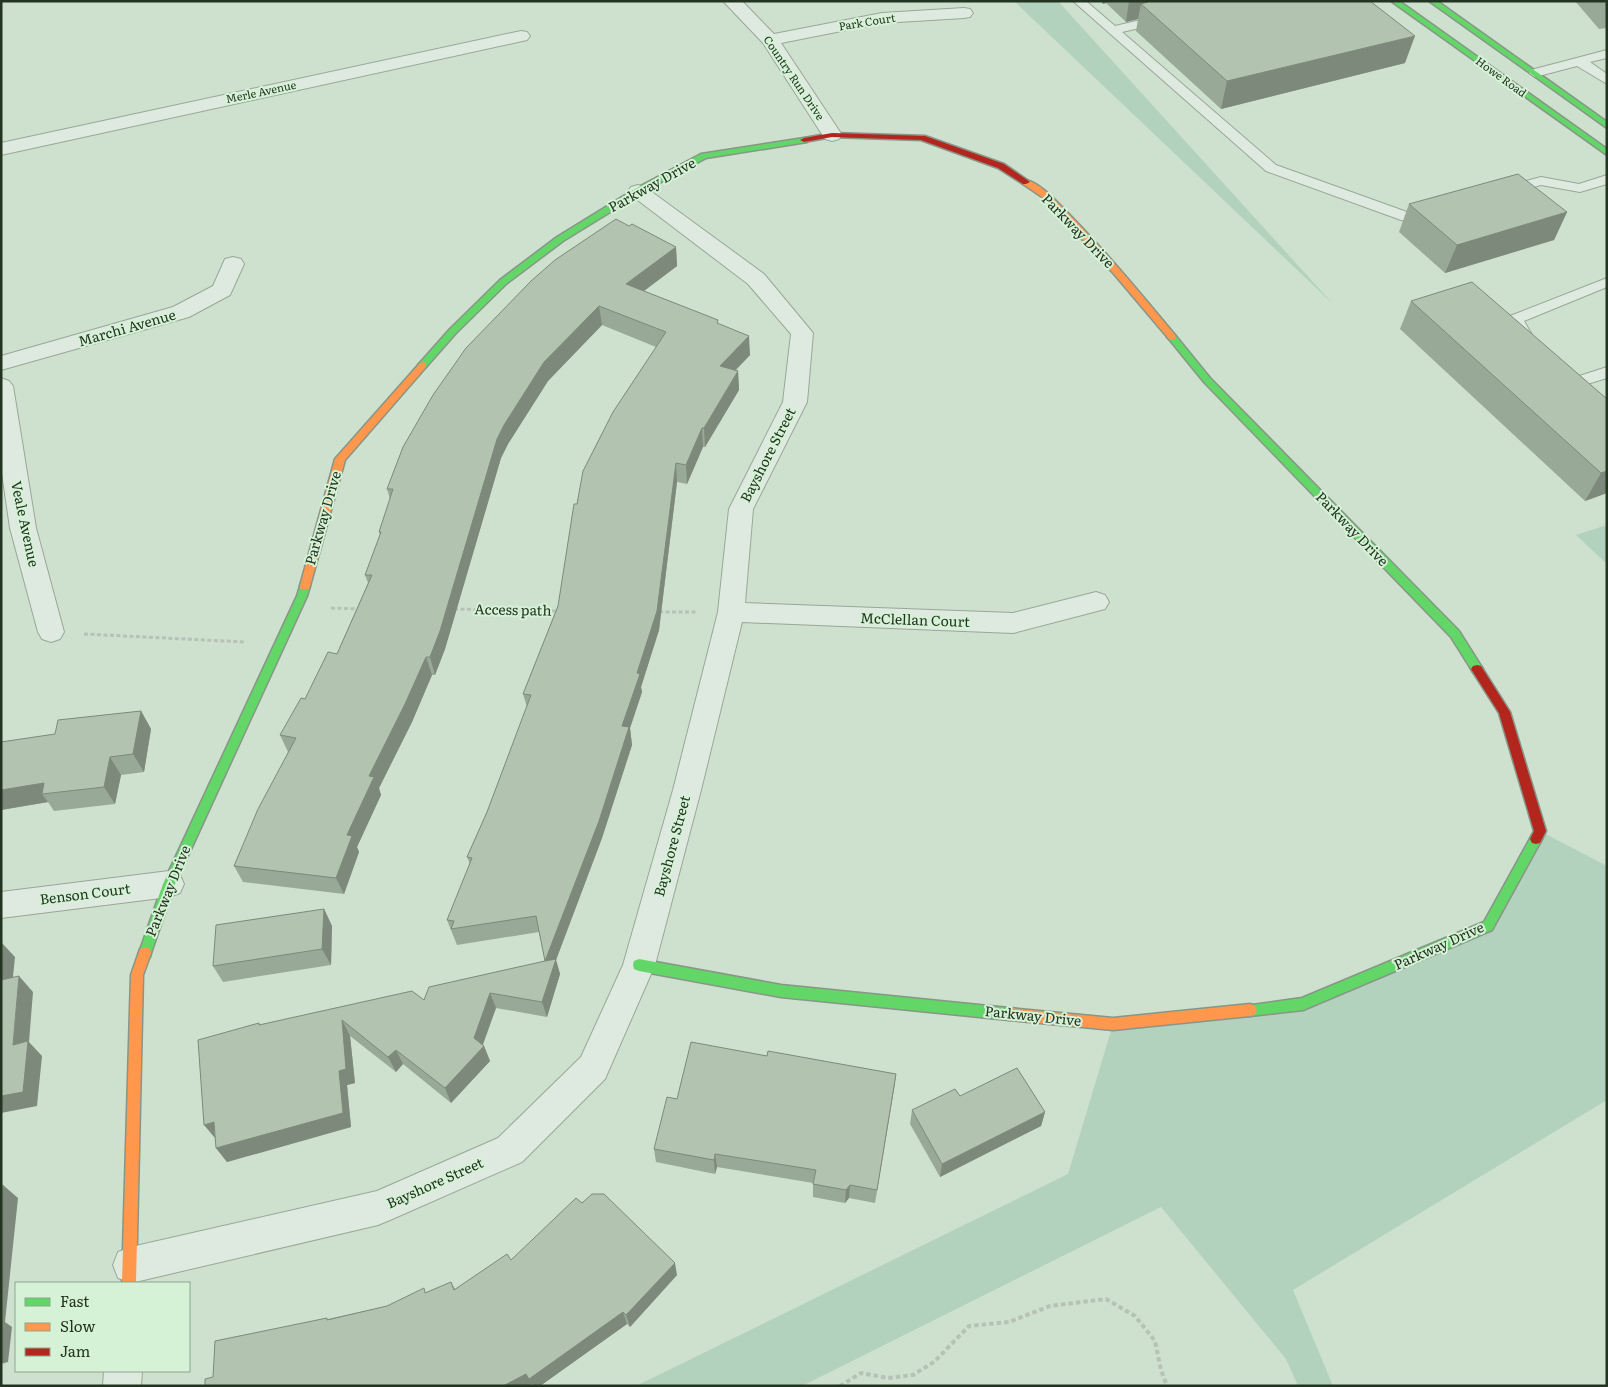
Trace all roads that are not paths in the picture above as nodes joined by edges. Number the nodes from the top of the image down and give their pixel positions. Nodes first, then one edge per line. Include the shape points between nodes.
1 (732, 1) edge
2 (1079, 1) edge
3 (1394, 1) edge
4 (1432, 1) edge
5 (964, 14) dead end
6 (1171, 17) edge
7 (1112, 30) junction
8 (521, 36) dead end
9 (770, 40) junction
10 (1607, 54) edge
11 (1579, 61) junction
12 (1535, 73) junction
13 (1607, 80) edge
14 (1607, 126) edge
15 (832, 135) junction
16 (1, 149) edge
17 (1607, 153) edge
18 (1607, 179) edge
19 (638, 191) junction
20 (1491, 195) edge
21 (1443, 207) edge
22 (233, 264) dead end
23 (1607, 282) edge
24 (1533, 352) edge
25 (1, 363) edge
26 (1548, 365) edge
27 (1607, 372) edge
28 (1571, 384) junction
29 (1, 386) edge
30 (1586, 395) edge
31 (12, 532) edge
32 (1096, 602) dead end
33 (731, 612) junction
34 (51, 632) road end
35 (169, 884) junction
36 (1, 906) edge
37 (639, 965) junction
38 (130, 1274) edge
39 (123, 1372) edge
40 (122, 1386) edge

1 - 9 street, Country Run Drive
2 - 7 lane
3 - 17 street, Howe Road
4 - 12 street, Howe Road
5 - 9 street, Park Court via 882,18
6 - 7 lane
7 - 21 lane via 1271,168 1406,217
8 - 16 street, Merle Avenue
9 - 15 street, Country Run Drive
10 - 11 lane
11 - 12 lane
11 - 13 lane
12 - 14 street, Howe Road
15 - 19 street, Parkway Drive via 704,156
15 - 37 street, Parkway Drive via 922,138 1001,166 1048,197 1117,272 1207,380 1455,634 1504,712 1540,831 1488,926 1302,1004 1113,1024 781,991
18 - 20 lane via 1580,188 1541,181
19 - 33 street, Bayshore Street via 756,279 802,333 795,402 741,510
19 - 35 street, Parkway Drive via 560,239 503,282 452,331 340,459 302,596
22 - 25 street, Marchi Avenue via 222,290 181,312
23 - 24 lane via 1514,318
26 - 28 lane
27 - 28 lane
28 - 30 lane
29 - 31 street, Veale Avenue
31 - 34 street, Veale Avenue
32 - 33 street, McClellan Court via 1013,623
33 - 37 street, Bayshore Street
35 - 36 street, Benson Court
35 - 38 street, Parkway Drive via 137,975
37 - 38 street, Bayshore Street via 594,1068 510,1150 378,1208
39 - 40 street

